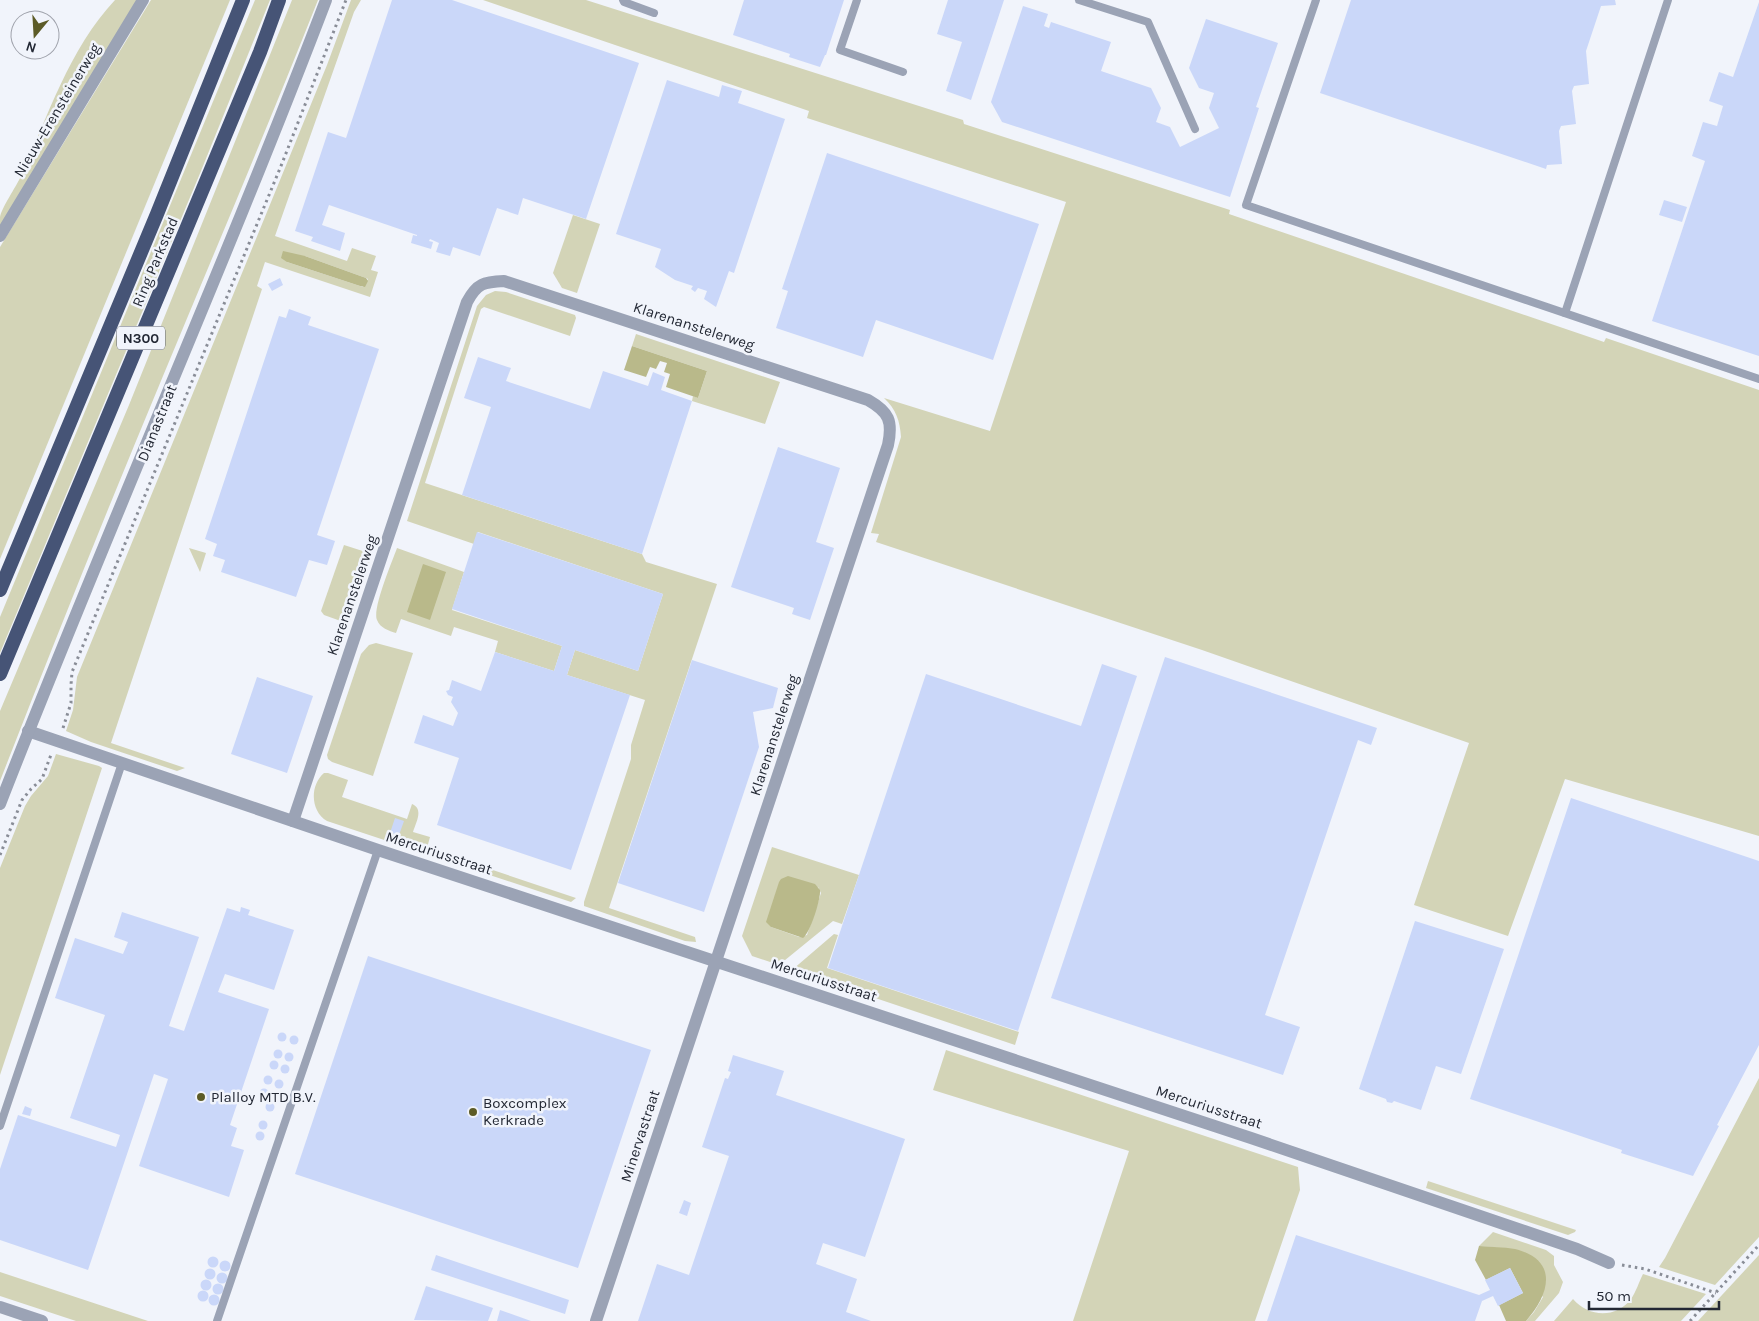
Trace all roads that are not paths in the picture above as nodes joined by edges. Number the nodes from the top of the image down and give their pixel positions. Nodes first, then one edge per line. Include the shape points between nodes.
1 (143, 0) edge
2 (243, 0) edge
3 (279, 0) edge
4 (326, 0) edge
5 (623, 0) edge
6 (857, 0) edge
7 (1079, 0) edge
8 (1316, 0) edge
9 (1668, 0) edge
10 (654, 13) dead end
11 (903, 72) dead end
12 (1194, 129) dead end
13 (0, 236) edge
14 (1565, 313) junction
15 (1759, 378) edge
16 (0, 590) edge
17 (0, 674) edge
18 (28, 732) junction
19 (122, 763) junction
20 (0, 804) edge
21 (293, 821) junction
22 (378, 850) junction
23 (716, 961) junction
24 (0, 1126) edge
25 (1609, 1263) road end
26 (0, 1307) edge
27 (42, 1321) edge
28 (217, 1321) edge
29 (596, 1321) edge

1 - 13 street, Nieuw-Erensteinerweg
2 - 16 highway, Ring Parkstad / N300
3 - 17 highway, Ring Parkstad / N300
4 - 18 street, Dianastraat
5 - 10 lane
6 - 11 lane via 840,50
7 - 12 lane via 1148,22
8 - 14 lane via 1246,205
9 - 14 lane
14 - 15 lane
18 - 19 street, Mercuriusstraat
18 - 20 street, Dianastraat
19 - 21 street, Mercuriusstraat
19 - 24 lane
21 - 22 street, Mercuriusstraat
21 - 23 street, Klarenanstelerweg via 468,302 479,286 504,281 868,400 881,407 887,415 891,424 888,445
22 - 23 street, Mercuriusstraat
22 - 28 lane
23 - 25 street, Mercuriusstraat via 1251,1138 1577,1249
23 - 29 street, Minervastraat
26 - 27 street

